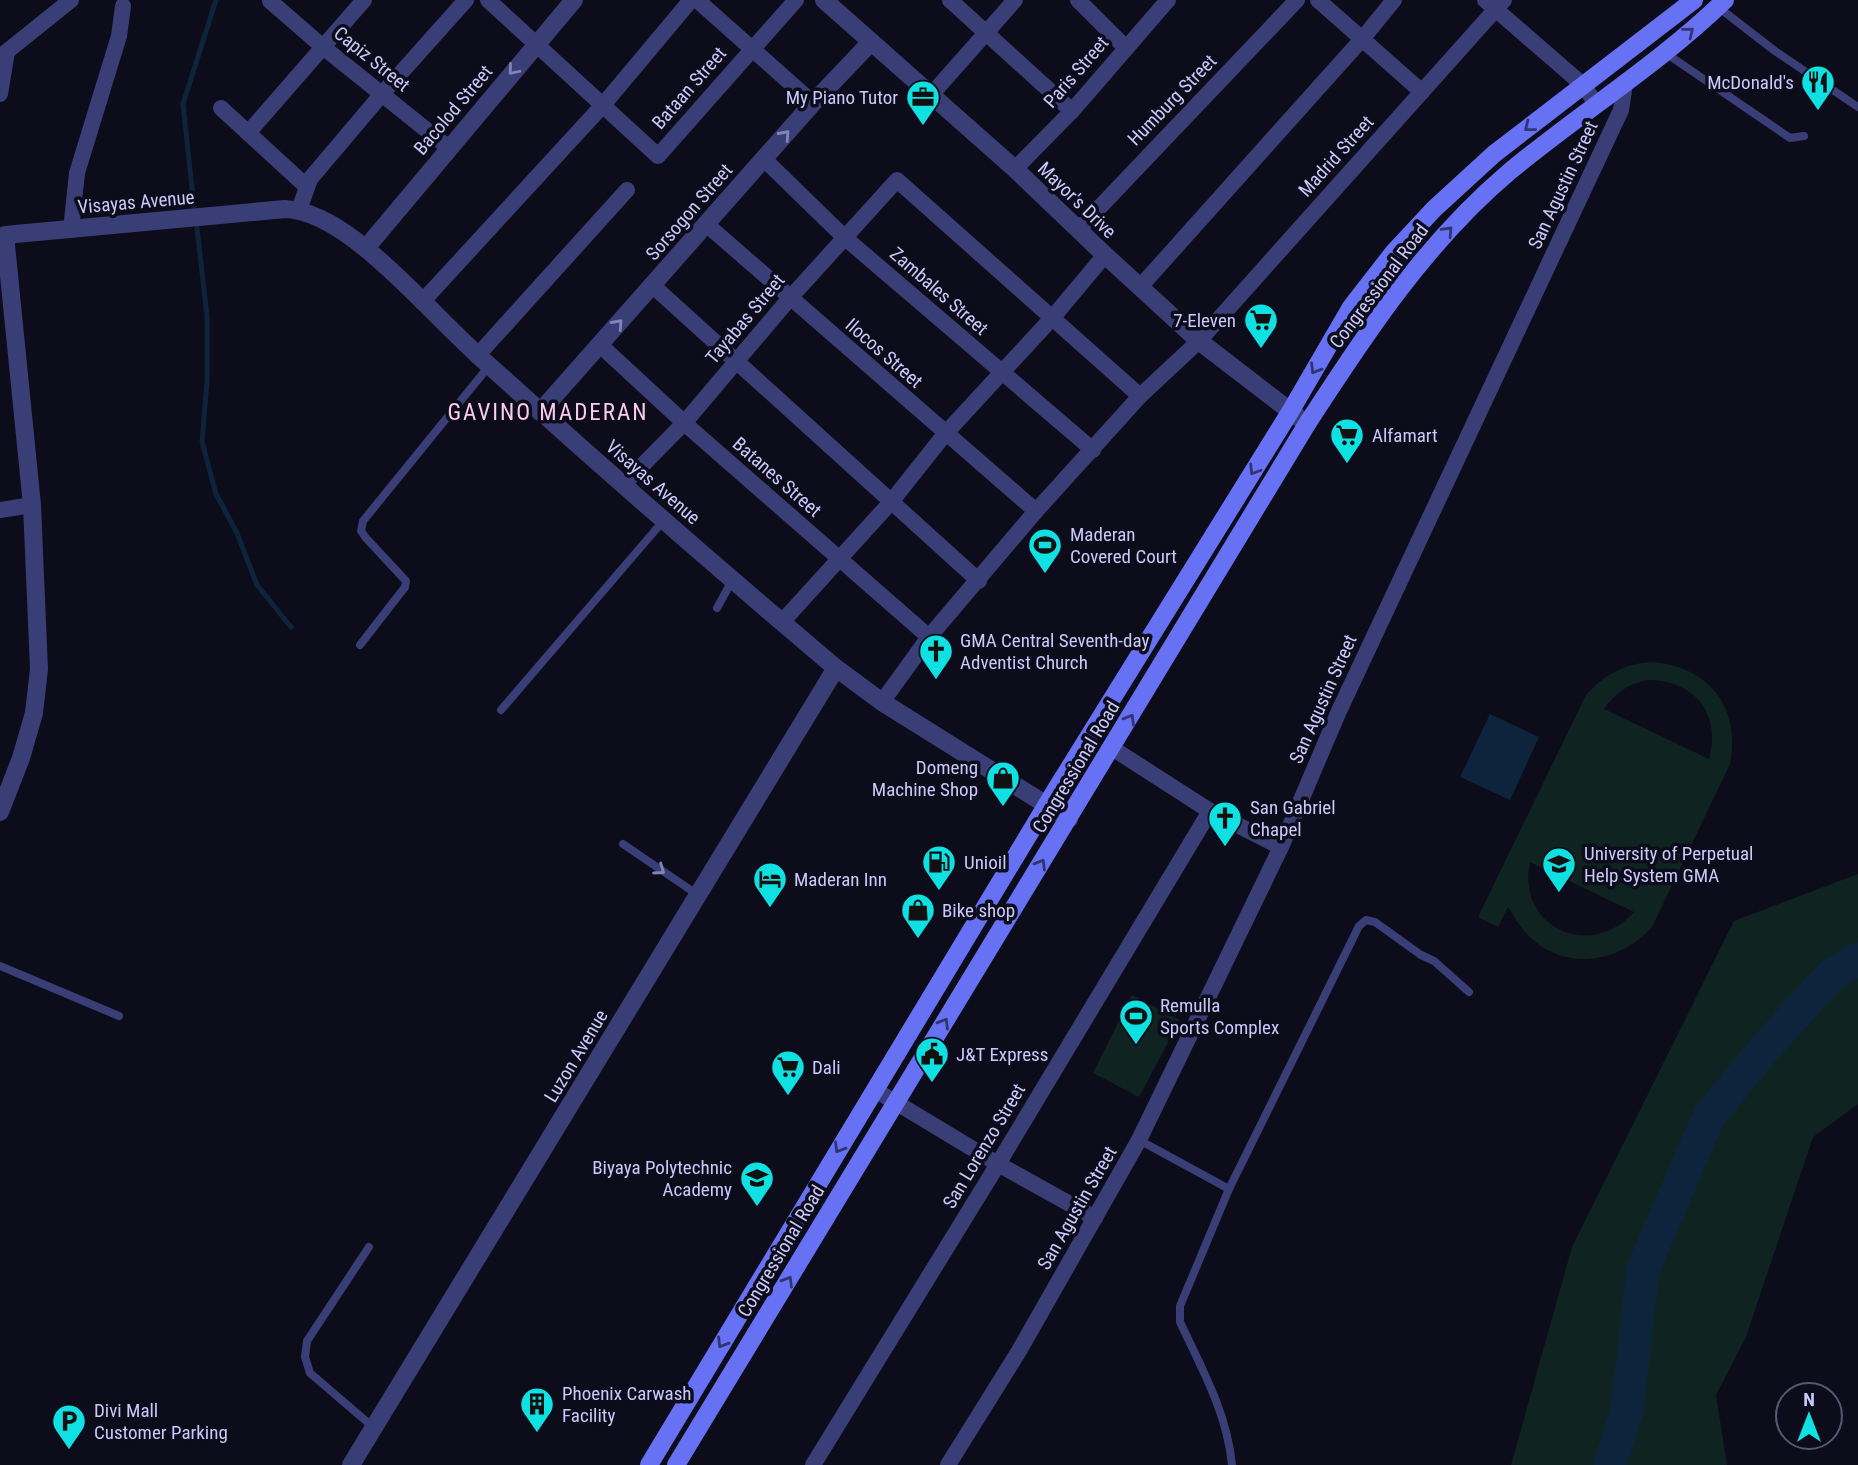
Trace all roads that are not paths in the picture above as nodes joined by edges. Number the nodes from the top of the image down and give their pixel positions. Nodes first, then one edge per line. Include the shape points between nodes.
1 (71, 0) edge
2 (364, 0) edge
3 (466, 0) edge
4 (488, 0) edge
5 (574, 0) edge
6 (691, 0) edge
7 (698, 0) edge
8 (796, 0) edge
9 (824, 0) edge
10 (950, 0) edge
11 (1015, 0) edge
12 (1078, 0) edge
13 (1168, 0) edge
14 (1297, 0) edge
15 (1318, 0) edge
16 (1394, 0) edge
17 (1694, 0) edge
18 (270, 1) edge
19 (1495, 3) edge
20 (1721, 4) edge
21 (124, 6) dead end
22 (987, 32) junction
23 (1363, 38) junction
24 (871, 42) junction
25 (535, 43) junction
26 (323, 47) junction
27 (1125, 47) junction
28 (752, 48) junction
29 (1664, 52) junction
30 (3, 54) edge
31 (1625, 84) junction
32 (1583, 85) junction
33 (1422, 92) junction
34 (0, 94) edge
35 (382, 94) junction
36 (931, 95) junction
37 (813, 103) junction
38 (603, 105) junction
39 (1597, 105) junction
40 (1858, 107) edge
41 (221, 108) dead end
42 (1072, 111) junction
43 (248, 133) junction
44 (1804, 136) dead end
45 (449, 148) junction
46 (764, 159) junction
47 (1015, 169) junction
48 (306, 186) junction
49 (627, 190) dead end
50 (299, 210) junction
51 (706, 223) junction
52 (71, 230) junction
53 (1078, 230) junction
54 (2, 235) edge
55 (844, 237) junction
56 (366, 248) junction
57 (1105, 256) junction
58 (652, 285) junction
59 (1140, 287) junction
60 (790, 298) junction
61 (422, 302) junction
62 (1053, 317) junction
63 (1199, 341) junction
64 (599, 344) junction
65 (483, 361) junction
66 (737, 363) junction
67 (1000, 372) junction
68 (1140, 396) junction
69 (540, 412) junction
70 (1290, 412) junction
71 (685, 422) junction
72 (1307, 424) junction
73 (946, 434) junction
74 (1093, 450) junction
75 (624, 484) junction
76 (891, 502) junction
77 (32, 505) junction
78 (0, 510) edge
79 (1036, 511) junction
80 (664, 520) junction
81 (839, 559) junction
82 (733, 579) junction
83 (979, 581) junction
84 (717, 608) dead end
85 (782, 622) junction
86 (929, 637) junction
87 (360, 645) dead end
88 (836, 668) junction
89 (882, 702) junction
90 (500, 710) dead end
91 (1112, 748) junction
92 (1, 805) edge
93 (1046, 806) junction
94 (1210, 811) junction
95 (1069, 819) junction
96 (623, 844) dead end
97 (1281, 847) junction
98 (698, 895) junction
99 (992, 896) junction
100 (1014, 909) junction
101 (966, 938) junction
102 (988, 951) junction
103 (0, 966) edge
104 (1469, 992) dead end
105 (119, 1016) dead end
106 (875, 1090) junction
107 (896, 1102) junction
108 (1139, 1140) junction
109 (998, 1164) junction
110 (1229, 1189) junction
111 (1095, 1218) junction
112 (369, 1247) dead end
113 (374, 1428) junction
114 (351, 1465) edge
115 (649, 1465) edge
116 (676, 1465) edge
117 (813, 1465) edge
118 (948, 1465) edge
119 (1232, 1465) edge

1 - 30 street
2 - 26 street
3 - 35 street
4 - 25 street
5 - 25 street, Bacolod Street
6 - 38 street
7 - 28 street
8 - 28 street, Bataan Street
9 - 24 street, Mayor's Drive
10 - 22 street
11 - 22 street
12 - 27 street
13 - 27 street, Paris Street
14 - 53 street, Humburg Street
15 - 23 street
16 - 23 street
17 - 32 main road, Congressional Road
18 - 26 street, Capiz Street
19 - 32 street
19 - 33 street, Madrid Street
29 -> 20 main road, Congressional Road
20 - 40 lane via 1774,51
21 - 52 street via 77,173
22 - 36 street
22 - 42 street
23 - 33 street
23 - 59 street
24 - 36 street, Mayor's Drive
24 - 37 street, Sorsogon Street
25 - 38 street
25 -> 45 street, Bacolod Street
26 - 35 street, Capiz Street
26 - 43 street
27 - 42 street, Paris Street
28 - 37 street
28 - 38 street, Bataan Street via 658,156
29 - 31 main road, Congressional Road
29 - 44 lane via 1790,138
30 - 34 street
31 - 39 main road, Congressional Road
31 - 97 street, San Agustin Street via 1621,110 1339,710
32 - 39 street
32 -> 70 main road, Congressional Road via 1494,154 1393,253 1351,307
33 - 63 street, Madrid Street
35 - 45 street, Capiz Street
35 - 48 street
36 - 47 street, Mayor's Drive
46 -> 37 street, Sorsogon Street
38 - 61 street
72 -> 39 main road, Congressional Road via 1371,326 1448,229 1509,173
41 - 43 street
42 - 47 street, Paris Street
43 - 48 street
45 - 56 street, Bacolod Street
46 - 51 street, Sorsogon Street
46 - 55 street, Zambales Street
47 - 53 street, Mayor's Drive
48 - 50 street
49 - 65 street
50 - 52 street, Visayas Avenue
50 - 56 street, Visayas Avenue
51 - 58 street, Sorsogon Street
51 - 60 street, Ilocos Street
52 - 54 street, Visayas Avenue
53 - 57 street, Mayor's Drive
54 - 77 street
55 - 60 street, Tayabas Street
55 - 62 street, Tayabas Street via 897,180
55 - 67 street, Zambales Street
56 - 61 street, Visayas Avenue
57 - 59 street, Mayor's Drive
57 - 62 street
64 -> 58 street, Sorsogon Street
58 - 66 street
59 - 63 street, Mayor's Drive
60 - 66 street, Tayabas Street
60 - 73 street, Ilocos Street
61 - 65 street, Visayas Avenue
62 - 67 street
62 - 68 street
63 - 68 street
63 - 70 street, Mayor's Drive
64 - 69 street, Sorsogon Street
64 - 71 street, Batanes Street
65 - 69 street, Visayas Avenue
65 - 87 lane via 363,521 361,531 406,582
66 - 71 street, Tayabas Street
66 - 76 street
67 - 73 street
67 - 74 street, Zambales Street
68 - 74 street
69 - 75 street, Visayas Avenue
70 - 72 street, Mayor's Drive
70 -> 93 main road, Congressional Road
71 - 75 street, Tayabas Street
71 - 81 street, Batanes Street
91 -> 72 main road, Congressional Road
73 - 76 street
73 - 79 street, Ilocos Street
74 - 79 street
75 - 80 street, Visayas Avenue
76 - 81 street
76 - 83 street
77 - 78 street
77 - 92 street via 39,669 34,713
79 - 83 street
80 - 82 street, Visayas Avenue
80 - 90 lane
81 - 85 street
81 - 86 street, Batanes Street
82 - 84 lane
82 - 85 street, Visayas Avenue
83 - 86 street
85 - 88 street, Visayas Avenue
86 - 89 street
88 - 89 street, Visayas Avenue
88 - 98 street, Luzon Avenue
89 - 93 street, Visayas Avenue
91 - 94 street
91 - 95 main road, Congressional Road
93 - 95 street, Visayas Avenue
93 - 99 main road, Congressional Road
94 - 97 street
94 - 109 street, San Lorenzo Street
100 -> 95 main road, Congressional Road
96 -> 98 lane
97 - 108 street, San Agustin Street
98 - 113 street, Luzon Avenue
99 - 100 lane
99 - 101 main road, Congressional Road
100 - 102 main road, Congressional Road
101 - 102 lane
101 - 106 main road, Congressional Road
107 -> 102 main road, Congressional Road
103 - 105 lane
104 - 110 lane via 1434,961 1366,920 1359,926
106 - 107 street
106 -> 115 main road, Congressional Road
107 - 109 street
116 -> 107 main road, Congressional Road
108 - 110 lane
108 - 111 street, San Agustin Street
109 - 111 street
109 - 117 street, San Lorenzo Street
110 - 119 lane via 1180,1306 1181,1322 1222,1413
111 - 118 street, San Agustin Street
112 - 113 lane via 307,1341 305,1357 310,1373
113 - 114 street, Luzon Avenue

